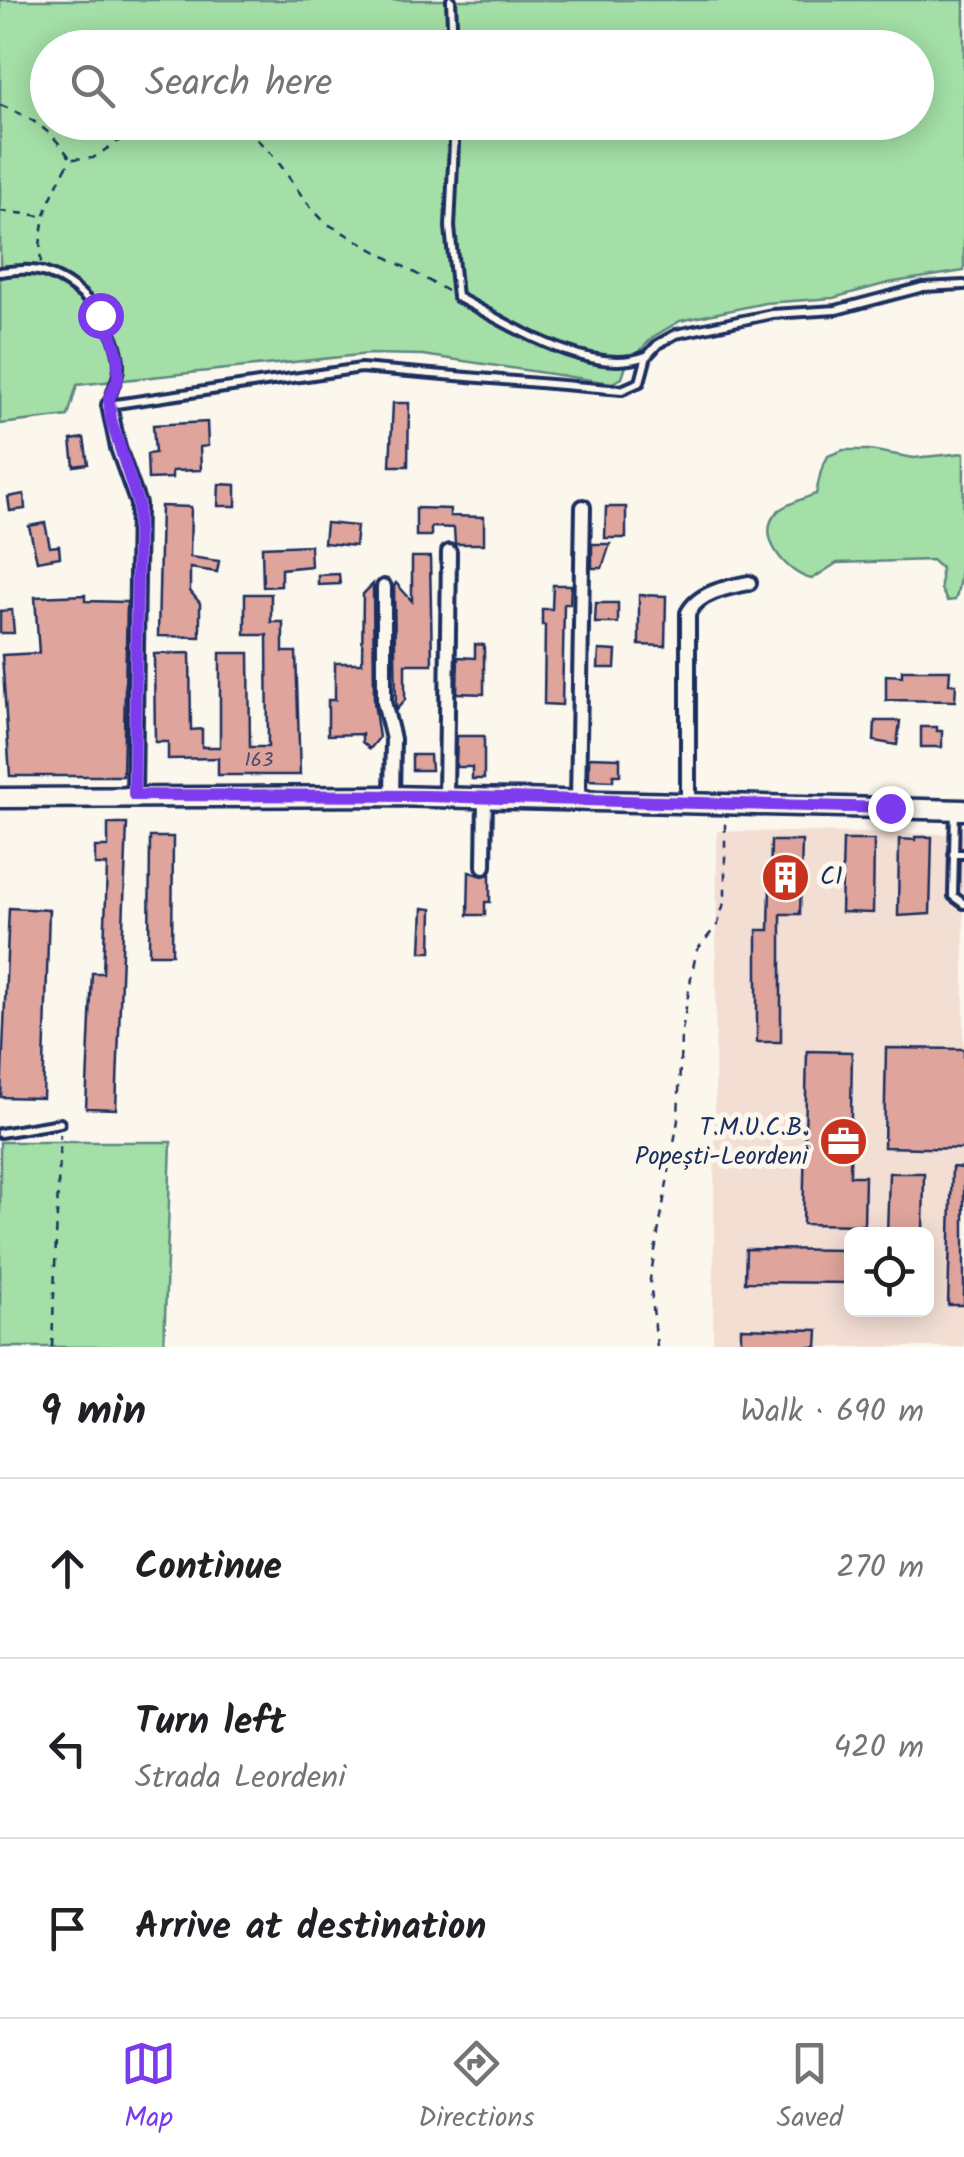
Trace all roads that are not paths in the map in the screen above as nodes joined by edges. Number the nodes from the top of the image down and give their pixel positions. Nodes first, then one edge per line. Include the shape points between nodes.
1 (451, 0) edge
2 (452, 30) edge
3 (453, 140) edge
4 (0, 272) edge
5 (964, 284) edge
6 (647, 356) junction
7 (108, 405) junction
8 (583, 507) dead end
9 (449, 552) dead end
10 (748, 583) dead end
11 (384, 587) dead end
12 (134, 795) junction
13 (392, 796) junction
14 (446, 797) junction
15 (0, 798) edge
16 (485, 798) junction
17 (578, 800) junction
18 (688, 803) junction
19 (960, 810) edge
20 (953, 854) junction
21 (964, 854) edge
22 (484, 866) dead end
23 (964, 904) edge
24 (60, 1123) road end
25 (0, 1133) edge

1 - 2 lane
3 - 6 lane via 450,227 457,297 574,353 613,361
4 - 7 lane via 42,272 88,302 112,336 119,368
5 - 6 lane via 686,331
6 - 7 lane via 640,382 622,390 362,368
7 - 12 street via 138,504
8 - 17 street
9 - 14 street
10 - 18 street via 710,594 688,614
11 - 13 street
12 - 13 main road
12 - 15 main road
13 - 14 main road
14 - 16 main road
16 - 17 main road
16 - 22 street
17 - 18 main road
18 - 19 main road
19 - 20 lane
20 - 21 lane
20 - 23 lane via 953,896
24 - 25 lane

